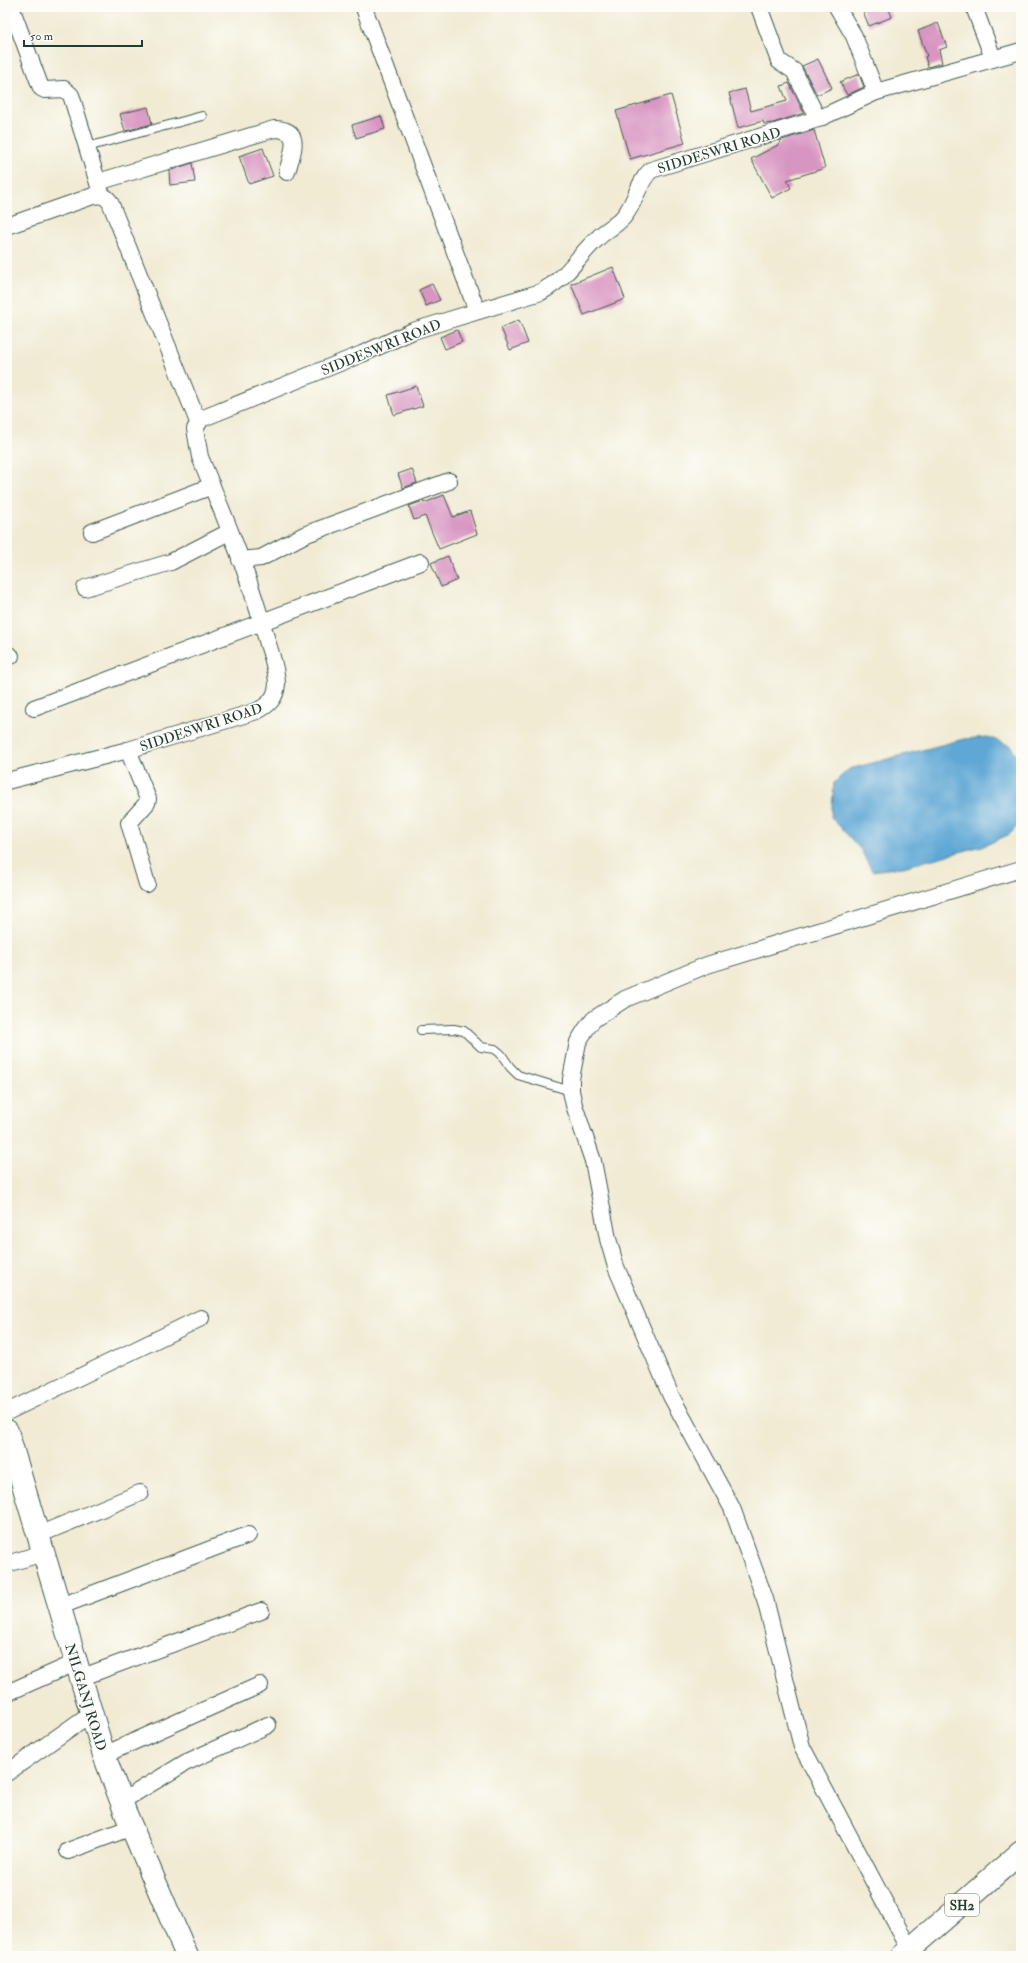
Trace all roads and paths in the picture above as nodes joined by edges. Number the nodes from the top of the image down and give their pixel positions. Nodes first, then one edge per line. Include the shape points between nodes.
1 (11, 7) edge
2 (759, 7) edge
3 (837, 7) edge
4 (974, 7) edge
5 (364, 8) dead end
6 (1021, 51) edge
7 (993, 58) junction
8 (876, 92) junction
9 (202, 116) dead end
10 (818, 119) junction
11 (87, 147) junction
12 (287, 172) dead end
13 (100, 188) junction
14 (7, 226) edge
15 (477, 311) junction
16 (198, 422) junction
17 (449, 481) dead end
18 (212, 486) junction
19 (92, 532) dead end
20 (230, 532) junction
21 (240, 560) junction
22 (421, 562) dead end
23 (85, 588) dead end
24 (262, 621) junction
25 (34, 708) dead end
26 (128, 750) junction
27 (7, 781) edge
28 (1021, 869) edge
29 (147, 884) dead end
30 (421, 1030) dead end
31 (571, 1091) junction
32 (201, 1318) dead end
33 (7, 1412) edge
34 (7, 1431) edge
35 (140, 1493) dead end
36 (248, 1535) dead end
37 (40, 1544) junction
38 (7, 1564) edge
39 (58, 1607) junction
40 (261, 1611) dead end
41 (78, 1670) junction
42 (260, 1685) dead end
43 (7, 1693) edge
44 (90, 1714) junction
45 (268, 1725) dead end
46 (104, 1755) junction
47 (7, 1773) edge
48 (122, 1801) junction
49 (132, 1827) junction
50 (68, 1851) dead end
51 (1021, 1852) edge
52 (906, 1953) edge
53 (188, 1956) edge

1 - 11 street, SIDDESWRI ROAD via 38,82 45,90 68,91
2 - 10 street via 779,61 794,71
3 - 8 street via 854,36
4 - 7 street
5 - 15 street
6 - 7 street, SIDDESWRI ROAD
7 - 8 street, SIDDESWRI ROAD
8 - 10 street, SIDDESWRI ROAD
9 - 11 lane
10 - 15 street, SIDDESWRI ROAD via 651,170 644,176 624,217 600,236 556,283 541,292
11 - 13 street, SIDDESWRI ROAD
12 - 13 street via 294,139 289,132 274,129
13 - 14 street via 93,196
13 - 16 street, SIDDESWRI ROAD via 110,202
15 - 16 street, SIDDESWRI ROAD via 413,331 206,416
16 - 18 street, SIDDESWRI ROAD via 195,437
17 - 21 street via 304,535 261,558
18 - 19 street
18 - 20 street, SIDDESWRI ROAD
20 - 21 street, SIDDESWRI ROAD
20 - 23 street via 171,562
21 - 24 street, SIDDESWRI ROAD
22 - 24 street
24 - 25 street
24 - 26 street, SIDDESWRI ROAD via 277,685 274,697 266,707
26 - 27 street, SIDDESWRI ROAD
26 - 29 street via 148,799 129,823
28 - 31 street via 707,965 625,999 594,1019 578,1042
30 - 31 lane via 454,1028 464,1031 481,1047 498,1051 518,1075
31 - 52 street via 593,1161 616,1267 671,1396 732,1508 765,1599 802,1747
32 - 33 street
34 - 37 street, NILGANJ ROAD
35 - 37 street
36 - 39 street
37 - 38 street
37 - 39 street, NILGANJ ROAD
39 - 41 street, NILGANJ ROAD
40 - 41 street
41 - 43 street
41 - 44 street, NILGANJ ROAD
42 - 46 street
44 - 46 street, NILGANJ ROAD
44 - 47 street
45 - 48 street via 185,1763
46 - 48 street, NILGANJ ROAD
48 - 49 street, NILGANJ ROAD
49 - 50 street
49 - 53 street, NILGANJ ROAD
51 - 52 street, SH2

